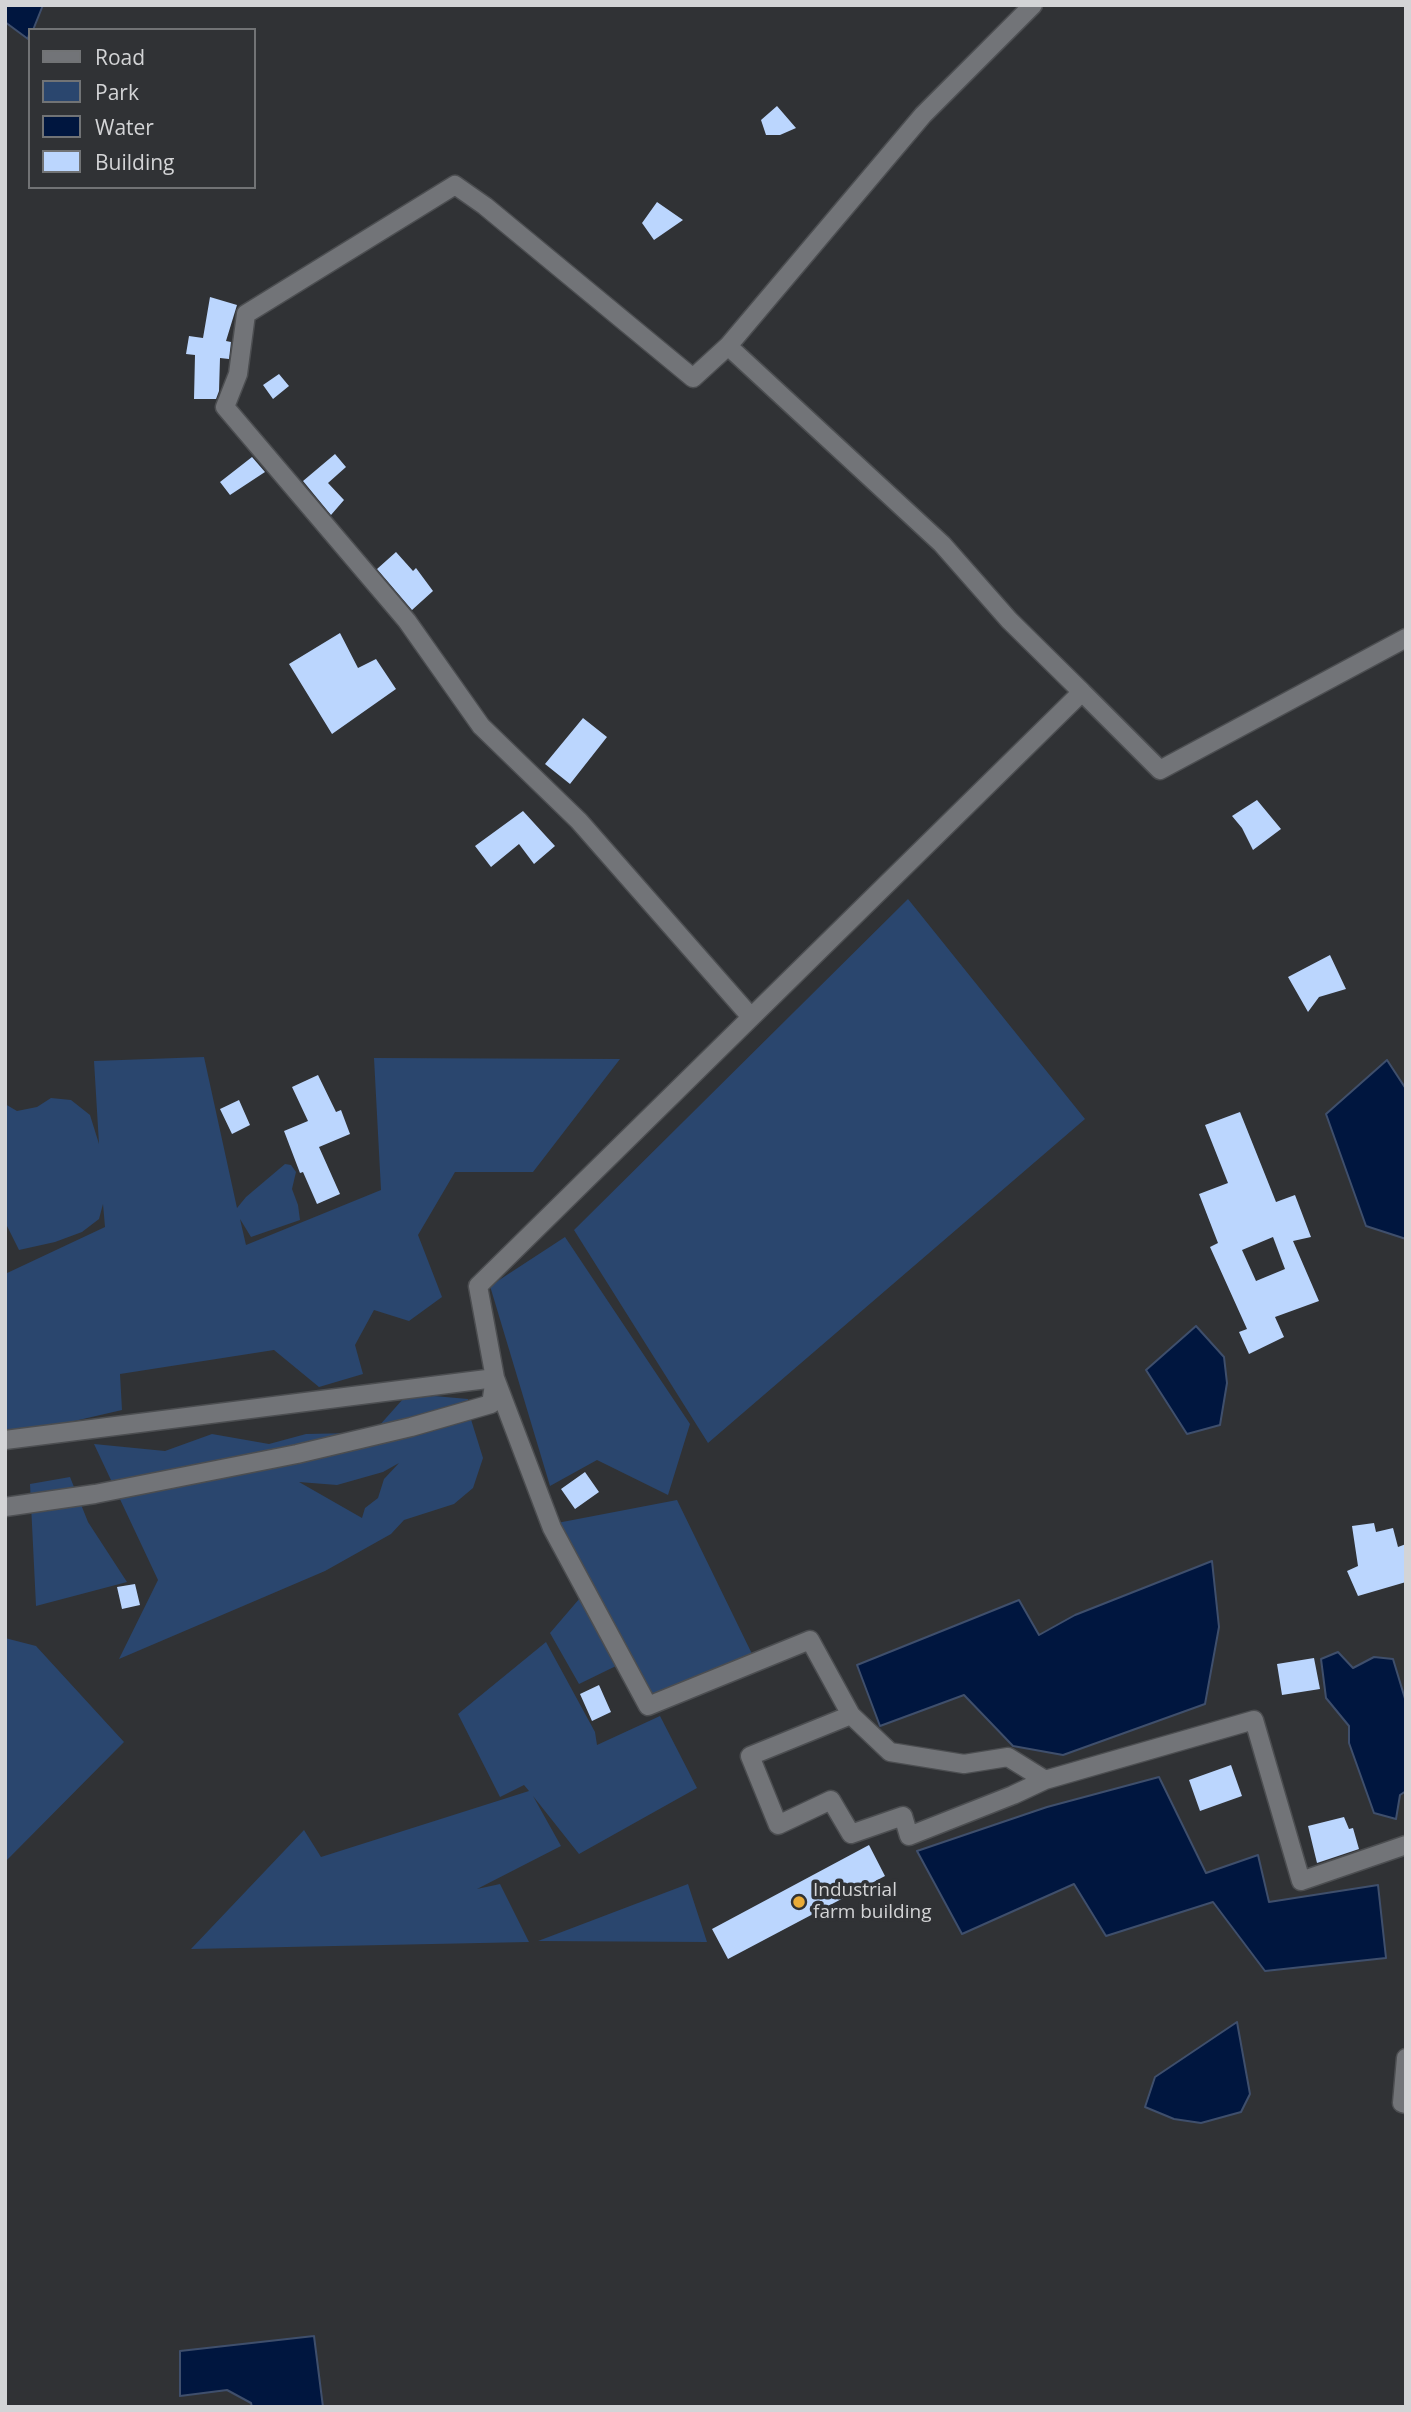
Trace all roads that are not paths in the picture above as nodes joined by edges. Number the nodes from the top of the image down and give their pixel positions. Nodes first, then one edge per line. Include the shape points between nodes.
1 (1033, 5) edge
2 (728, 346) junction
3 (1406, 638) edge
4 (1082, 692) junction
5 (751, 1017) junction
6 (495, 1378) junction
7 (5, 1440) edge
8 (5, 1507) edge
9 (851, 1715) junction
10 (1045, 1780) junction
11 (1406, 1845) edge
12 (1406, 2058) edge
13 (1406, 2104) edge

1 - 2 street via 923,115
2 - 4 street via 942,544 1009,620
2 - 5 street via 693,378 454,185 246,314 237,374 225,407 407,621 481,726 579,821
3 - 4 street via 1160,770
4 - 5 street
5 - 6 street via 478,1286
6 - 7 street
6 - 8 street via 491,1404 411,1427 121,1489
6 - 9 street via 552,1528 648,1706 810,1640
9 - 10 street via 890,1752 964,1764 1007,1757
9 - 10 street via 750,1756 778,1825 831,1800 851,1834 902,1816 909,1836
10 - 11 street via 1254,1720 1301,1881
12 - 13 street via 1402,2103

